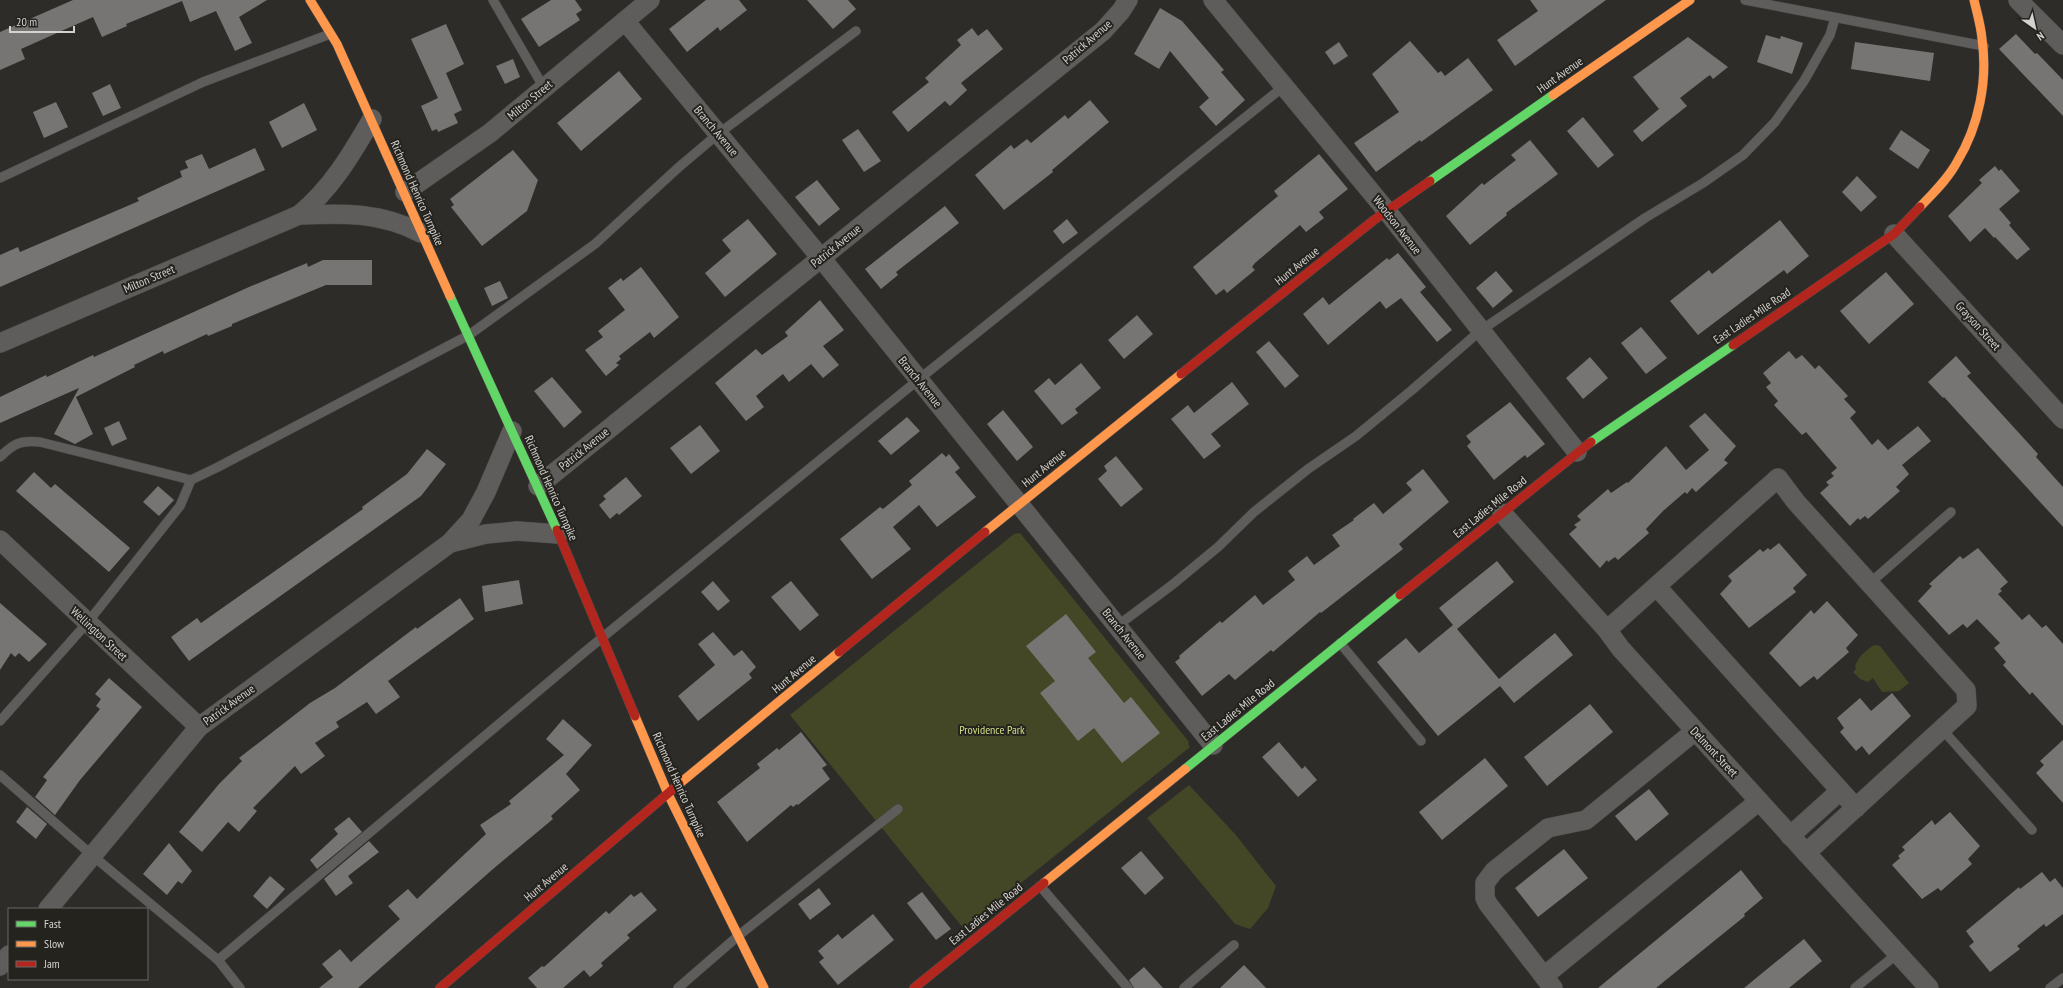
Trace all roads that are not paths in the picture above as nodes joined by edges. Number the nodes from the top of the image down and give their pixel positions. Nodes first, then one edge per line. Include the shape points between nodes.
1 (310, 0) edge
2 (493, 0) edge
3 (650, 0) edge
4 (1128, 0) edge
5 (1213, 0) edge
6 (1690, 0) edge
7 (1745, 0) edge
8 (1974, 0) edge
9 (2018, 0) edge
10 (1835, 18) junction
11 (625, 20) junction
12 (856, 31) dead end
13 (331, 33) junction
14 (2063, 45) edge
15 (1984, 46) junction
16 (1283, 87) junction
17 (544, 88) junction
18 (372, 119) junction
19 (718, 134) junction
20 (0, 178) edge
21 (405, 192) junction
22 (1386, 210) junction
23 (299, 215) junction
24 (421, 233) junction
25 (1894, 234) junction
26 (821, 258) junction
27 (1480, 331) junction
28 (468, 335) junction
29 (0, 343) edge
30 (918, 380) junction
31 (2063, 419) edge
32 (512, 431) junction
33 (1577, 452) junction
34 (0, 457) edge
35 (191, 480) junction
36 (538, 486) junction
37 (1018, 505) junction
38 (1951, 512) dead end
39 (1502, 513) junction
40 (558, 534) junction
41 (0, 540) edge
42 (450, 543) junction
43 (1870, 583) junction
44 (1657, 587) junction
45 (88, 622) junction
46 (1117, 626) junction
47 (1607, 630) junction
48 (602, 638) junction
49 (1340, 643) junction
50 (0, 721) edge
51 (199, 727) junction
52 (1941, 728) junction
53 (1694, 731) junction
54 (1420, 741) dead end
55 (1213, 746) junction
56 (0, 775) edge
57 (1840, 791) junction
58 (668, 794) junction
59 (1759, 801) junction
60 (1856, 808) junction
61 (898, 809) dead end
62 (2032, 830) dead end
63 (1790, 836) junction
64 (1806, 853) junction
65 (93, 856) junction
66 (1040, 886) junction
67 (49, 908) edge
68 (738, 936) junction
69 (1234, 945) dead end
70 (1897, 954) junction
71 (8, 956) edge
72 (218, 960) junction
73 (0, 966) edge
74 (2063, 978) edge
75 (1548, 982) edge
76 (240, 988) edge
77 (440, 988) edge
78 (678, 988) edge
79 (764, 988) edge
80 (914, 988) edge
81 (1128, 988) edge
82 (1184, 988) edge
83 (1855, 988) edge
84 (1928, 988) edge
85 (2050, 988) edge

1 - 13 street, Richmond Henrico Turnpike
2 - 17 lane
3 - 11 street, Milton Street
4 - 26 street, Patrick Avenue via 1103,31
5 - 16 street, Woodson Avenue
6 - 22 street, Hunt Avenue
7 - 10 lane
8 - 15 street, East Ladies Mile Road
9 - 14 street
10 - 15 lane
10 - 27 lane via 1830,35 1804,81 1775,122 1743,155 1645,218
11 - 17 street, Milton Street
11 - 19 street, Branch Avenue
12 - 19 lane
13 - 18 street, Richmond Henrico Turnpike
13 - 20 lane via 203,82
15 - 25 street, East Ladies Mile Road via 1983,86 1974,124 1957,162 1936,190
16 - 22 street, Woodson Avenue
16 - 30 lane
17 - 21 street, Milton Street via 490,133
18 - 21 street, Richmond Henrico Turnpike
18 - 23 street, Milton Street via 351,156 329,185 315,202
19 - 26 street, Branch Avenue
19 - 28 lane via 595,244
21 - 24 street, Richmond Henrico Turnpike
22 - 27 street, Woodson Avenue
22 - 37 street, Hunt Avenue
23 - 24 street, Milton Street via 340,213 378,217 401,223
23 - 29 street, Milton Street
24 - 28 street, Richmond Henrico Turnpike
25 - 31 street, Grayson Street
25 - 33 street, East Ladies Mile Road
26 - 30 street, Branch Avenue
26 - 36 street, Patrick Avenue
27 - 33 street, Woodson Avenue
27 - 46 lane via 1356,436 1254,512 1218,547
28 - 32 street, Richmond Henrico Turnpike
28 - 35 lane
30 - 37 street, Branch Avenue
30 - 48 lane
32 - 36 street, Richmond Henrico Turnpike
32 - 42 street, Patrick Avenue via 471,520
33 - 39 street, East Ladies Mile Road
34 - 35 lane via 8,449 24,441 40,442
35 - 45 lane via 180,506
36 - 40 street, Richmond Henrico Turnpike
37 - 46 street, Branch Avenue
37 - 58 street, Hunt Avenue
38 - 43 lane
39 - 47 street, Delmont Street
39 - 49 street, East Ladies Mile Road
40 - 42 street, Patrick Avenue via 517,531 486,534
40 - 48 street, Richmond Henrico Turnpike
41 - 45 street, Wellington Street
42 - 51 street, Patrick Avenue
43 - 44 street via 1796,502 1778,478
43 - 52 street via 1966,690 1967,706
44 - 47 street
44 - 57 street
45 - 50 lane
45 - 51 street, Wellington Street
46 - 55 street, Branch Avenue
47 - 53 street, Delmont Street
48 - 58 street, Richmond Henrico Turnpike
48 - 72 lane
49 - 54 lane
49 - 55 street, East Ladies Mile Road
51 - 65 street, Patrick Avenue
52 - 60 street
52 - 62 lane
53 - 59 street, Delmont Street
53 - 75 street via 1586,820 1548,828 1489,876 1484,890 1488,904
55 - 66 street, East Ladies Mile Road
56 - 65 lane
57 - 60 street
57 - 63 street
58 - 68 street, Richmond Henrico Turnpike
58 - 77 street, Hunt Avenue
59 - 63 street, Delmont Street
59 - 75 street
60 - 64 street
61 - 68 lane
63 - 64 street, Delmont Street
64 - 70 street, Delmont Street
65 - 67 street, Patrick Avenue
65 - 72 lane
66 - 80 street, East Ladies Mile Road
66 - 81 lane
68 - 78 lane
68 - 79 street, Richmond Henrico Turnpike
69 - 82 lane
70 - 83 lane
70 - 84 street, Delmont Street
71 - 73 street
72 - 76 lane
74 - 85 lane

